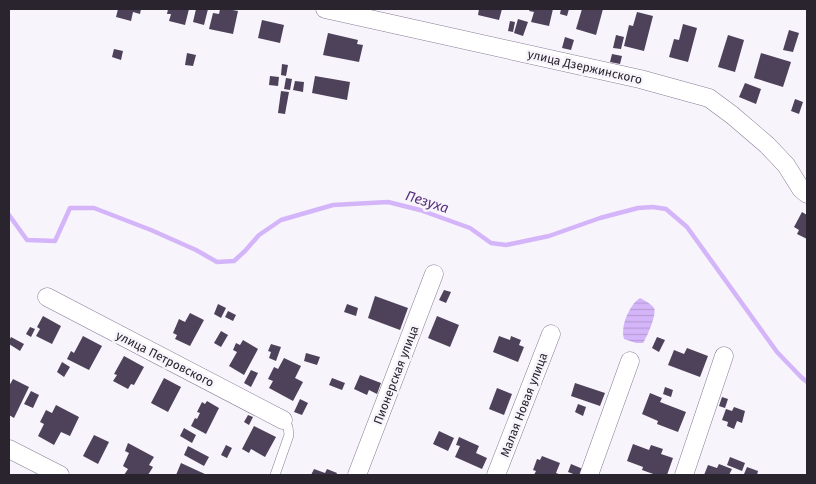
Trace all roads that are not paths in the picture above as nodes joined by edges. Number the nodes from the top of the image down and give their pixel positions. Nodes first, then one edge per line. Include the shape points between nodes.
1 (325, 9) edge
2 (388, 16) edge
3 (807, 194) edge
4 (434, 274) dead end
5 (47, 297) dead end
6 (551, 334) dead end
7 (724, 356) dead end
8 (630, 361) dead end
9 (283, 420) joint
10 (9, 449) edge
11 (60, 475) edge
12 (274, 475) edge
13 (357, 475) edge
14 (496, 475) edge
15 (589, 475) edge
16 (684, 475) edge

1 - 2 street, улица Дзержинского
2 - 3 street, улица Дзержинского via 708,98 767,145
4 - 13 street, Пионерская улица
5 - 9 street, улица Петровского
6 - 14 street, Малая Новая улица
7 - 16 street
8 - 15 street
9 - 12 lane via 289,435
10 - 11 street

